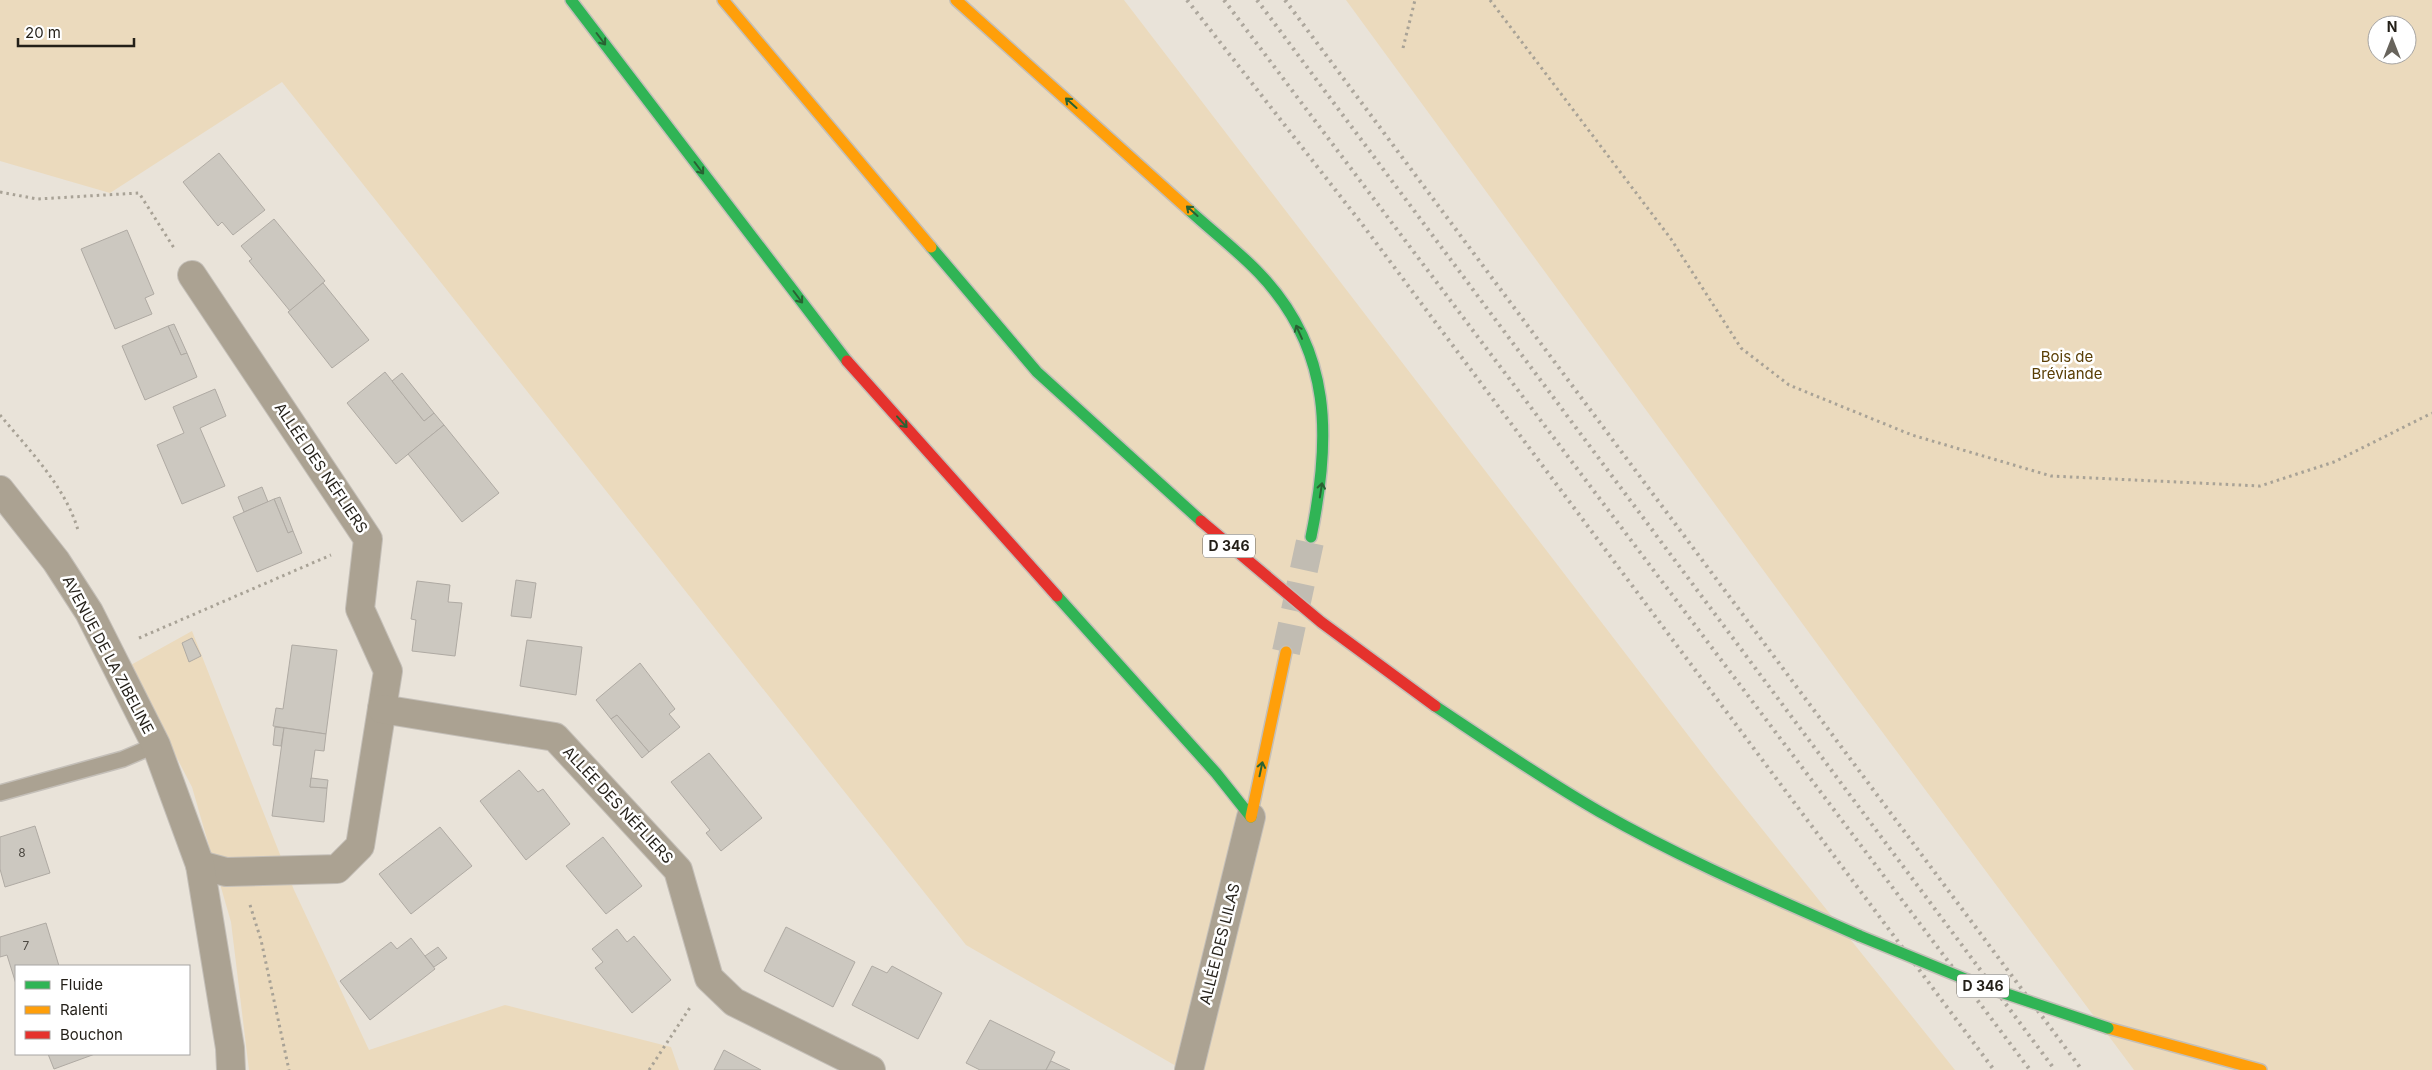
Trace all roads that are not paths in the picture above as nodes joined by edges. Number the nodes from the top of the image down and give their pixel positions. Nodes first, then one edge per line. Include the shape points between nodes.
1 (571, 0) edge
2 (723, 0) edge
3 (956, 0) edge
4 (192, 275) road end
5 (0, 490) edge
6 (1311, 537) tunnel mouth
7 (1286, 652) tunnel mouth
8 (382, 709) junction
9 (156, 745) junction
10 (0, 794) edge
11 (1251, 817) junction
12 (200, 865) junction
13 (231, 1070) edge
14 (871, 1070) edge
15 (1189, 1070) edge
16 (2261, 1070) edge

1 -> 11 main road via 834,346 1216,773
2 - 16 main road, D 346, bridge via 1037,372 1221,540 1399,680 1493,745 1600,812 1715,872 1980,985 2108,1028
6 -> 3 main road via 1326,454 1324,408 1316,368 1296,324 1260,274
4 - 8 street, ALLÉE DES NÉFLIERS via 368,539 360,609 388,671
5 - 9 street, AVENUE DE LA ZIBELINE via 56,561 89,612
11 -> 7 main road
8 - 12 street, ALLÉE DES NÉFLIERS via 360,846 337,869 226,872
8 - 14 street, ALLÉE DES NÉFLIERS via 555,737 678,870 709,978 734,1002
9 - 10 lane via 123,759
9 - 12 street, AVENUE DE LA ZIBELINE
11 - 15 street, ALLÉE DES LILAS
12 - 13 street, AVENUE DE LA ZIBELINE

